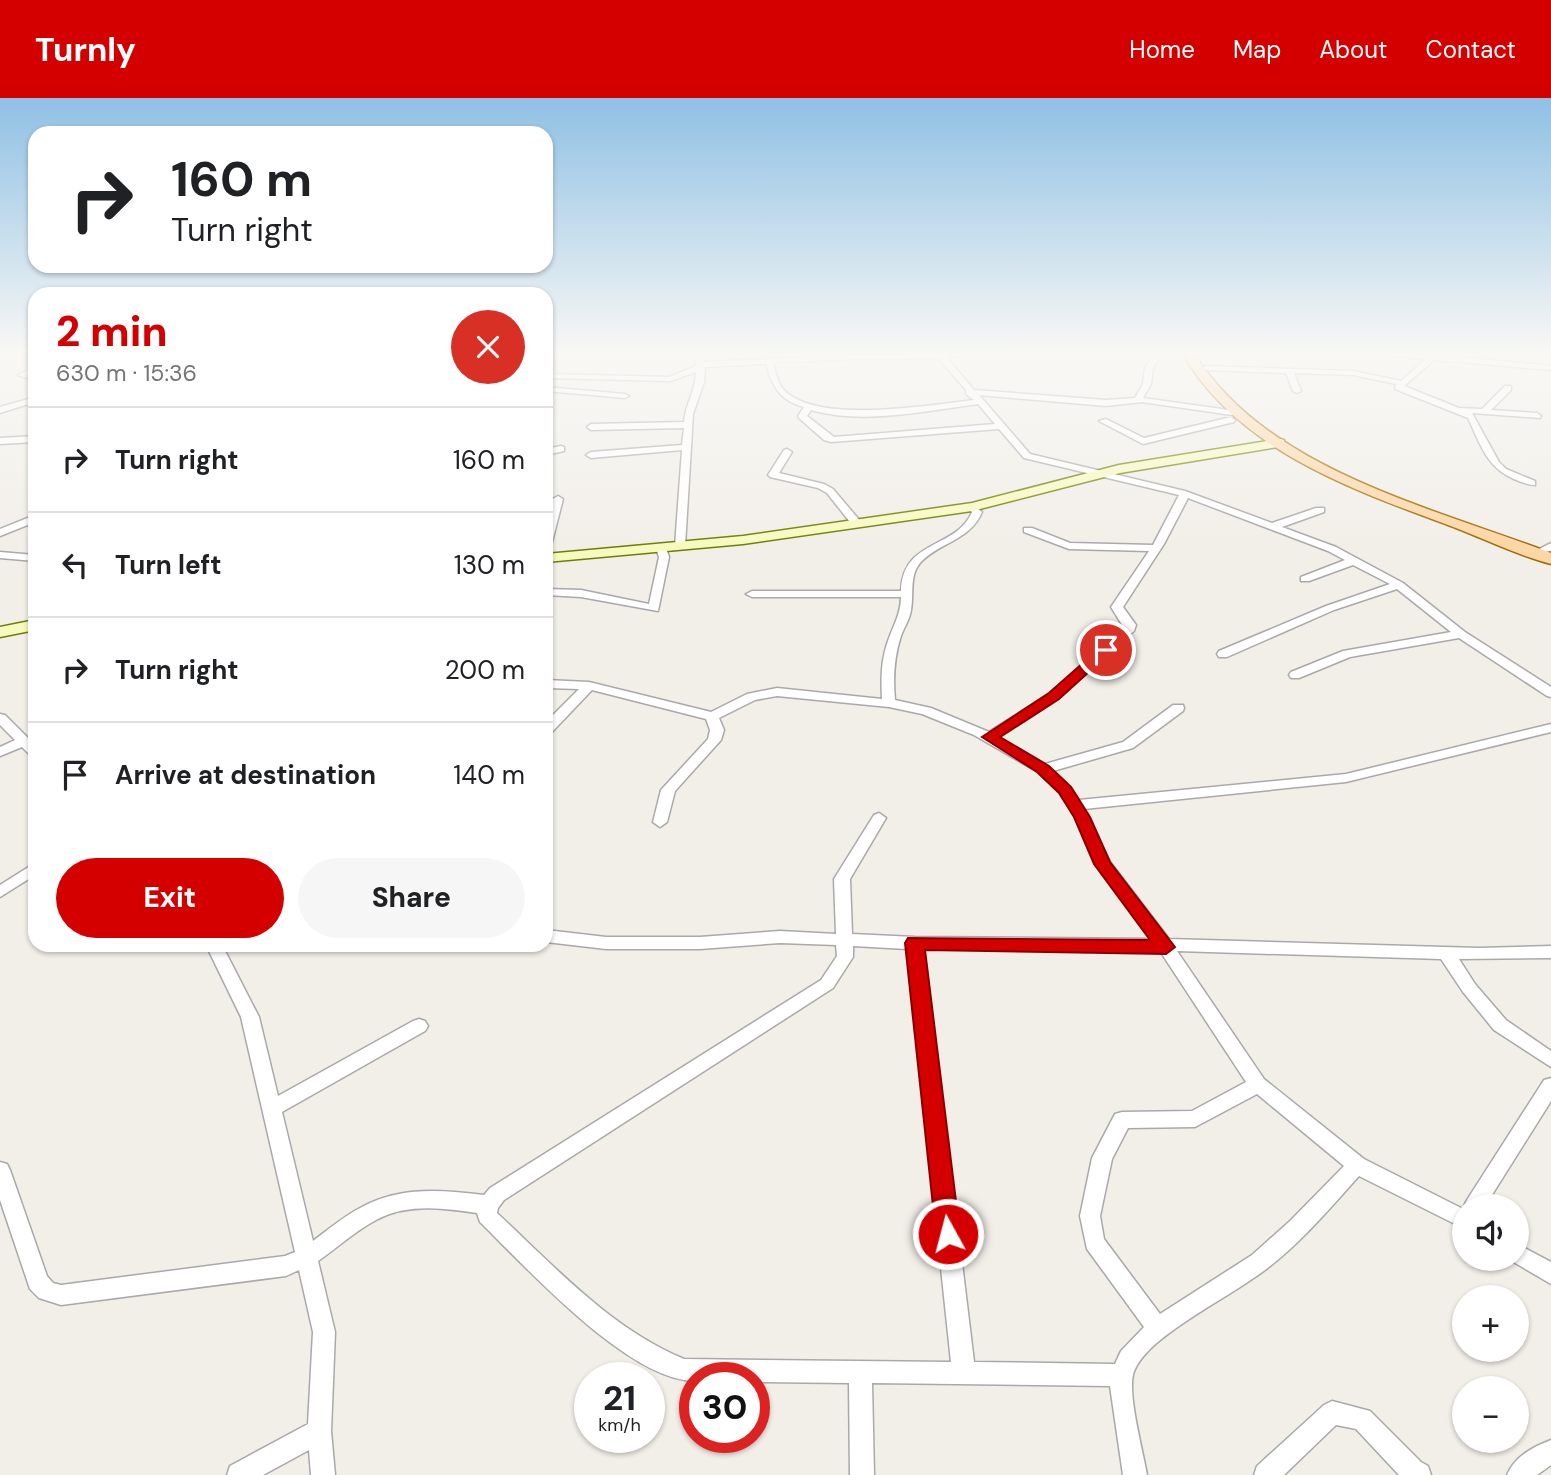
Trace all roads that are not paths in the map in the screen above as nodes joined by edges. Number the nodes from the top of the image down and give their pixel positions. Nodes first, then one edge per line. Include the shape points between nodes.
1 (691, 417) edge
2 (803, 417) edge
3 (993, 417) edge
4 (1240, 417) edge
5 (1241, 417) edge
6 (1252, 417) edge
7 (1471, 417) edge
8 (1103, 421) dead end
9 (689, 425) junction
10 (1002, 426) junction
11 (591, 427) dead end
12 (28, 439) edge
13 (0, 441) edge
14 (1280, 443) junction
15 (686, 447) junction
16 (561, 449) dead end
17 (553, 451) edge
18 (788, 452) dead end
19 (591, 456) dead end
20 (1099, 474) junction
21 (1532, 483) dead end
22 (1185, 494) junction
23 (558, 499) dead end
24 (972, 506) junction
25 (1320, 510) dead end
26 (553, 519) edge
27 (28, 521) edge
28 (857, 524) junction
29 (1273, 526) junction
30 (1028, 530) dead end
31 (0, 533) edge
32 (680, 546) junction
33 (661, 548) junction
34 (1156, 548) junction
35 (1549, 553) edge
36 (0, 555) edge
37 (28, 557) edge
38 (553, 557) edge
39 (1355, 560) junction
40 (1305, 579) dead end
41 (1399, 585) junction
42 (553, 592) edge
43 (752, 594) dead end
44 (906, 594) junction
45 (28, 626) edge
46 (0, 632) edge
47 (1461, 634) junction
48 (1223, 654) dead end
49 (1295, 675) dead end
50 (553, 684) edge
51 (589, 686) junction
52 (1551, 694) edge
53 (889, 703) junction
54 (1178, 708) dead end
55 (712, 716) junction
56 (0, 718) edge
57 (553, 723) edge
58 (1551, 728) edge
59 (990, 737) junction
60 (24, 741) junction
61 (28, 745) edge
62 (0, 752) edge
63 (1043, 769) junction
64 (1075, 805) junction
65 (878, 818) dead end
66 (660, 822) dead end
67 (28, 872) edge
68 (0, 892) edge
69 (553, 937) edge
70 (844, 939) junction
71 (915, 943) junction
72 (1166, 947) junction
73 (218, 952) edge
74 (1551, 952) edge
75 (1446, 953) junction
76 (419, 1026) dead end
77 (1551, 1060) edge
78 (1258, 1084) junction
79 (1551, 1085) edge
80 (272, 1108) junction
81 (1357, 1165) junction
82 (0, 1170) edge
83 (1482, 1194) edge
84 (488, 1205) junction
85 (1452, 1213) edge
86 (308, 1258) junction
87 (1529, 1260) edge
88 (1551, 1274) edge
89 (1157, 1327) junction
90 (860, 1374) junction
91 (964, 1374) junction
92 (1122, 1375) junction
93 (319, 1431) junction
94 (1551, 1452) edge
95 (1415, 1474) edge
96 (239, 1475) edge
97 (323, 1475) edge
98 (862, 1475) edge
99 (1135, 1475) edge
100 (1266, 1475) edge
101 (1519, 1475) edge

1 - 9 street
2 - 10 street via 834,439
3 - 10 street
4 - 8 street via 1143,441
5 - 14 main road
6 - 35 main road via 1316,458 1395,495
7 - 21 street via 1495,463
9 - 11 street
9 - 15 street
10 - 20 street via 1027,456
12 - 13 street
14 - 20 street
14 - 35 main road via 1381,494
15 - 19 street
15 - 32 street
16 - 17 street
18 - 28 street via 773,475 830,491
20 - 22 street
20 - 24 street
22 - 29 street
22 - 34 street
23 - 26 street
24 - 28 street
24 - 44 street via 976,519 969,526 916,560 909,571
25 - 29 street
27 - 31 street
28 - 32 street
29 - 39 street
30 - 34 street via 1069,546
32 - 33 street
33 - 38 street
33 - 42 street via 664,557 654,608 573,590
34 - 59 street via 1117,607 1130,629 1054,696
36 - 37 street
39 - 40 street
39 - 41 street
41 - 47 street
41 - 48 street via 1305,618
43 - 44 street
44 - 53 street via 906,612 888,666
45 - 46 street
47 - 49 street via 1356,652
47 - 52 street
50 - 51 street
51 - 55 street
51 - 57 street
53 - 55 street via 777,692
53 - 59 street
54 - 63 street via 1128,745
55 - 66 street via 717,730 714,740 668,790
56 - 60 street
58 - 64 street via 1346,778
59 - 63 street
60 - 61 street
60 - 62 street
63 - 64 street
64 - 72 street via 1103,864
65 - 70 street via 842,879
67 - 68 street
69 - 70 street via 606,943
70 - 71 street
70 - 84 street via 845,957 827,984 497,1194
71 - 72 street
71 - 91 street
72 - 75 street
72 - 78 street
73 - 80 street via 250,1017
74 - 75 street
75 - 77 street via 1500,1025
76 - 80 street
78 - 81 street
78 - 89 street via 1195,1119 1122,1120 1102,1158 1090,1216 1094,1242
79 - 83 street
80 - 86 street
81 - 85 street
81 - 89 street via 1260,1261
82 - 86 street via 38,1282 47,1292 61,1295 243,1272
84 - 86 street via 426,1199 388,1205 368,1213
84 - 90 street via 487,1216 582,1304 629,1345 658,1361 684,1370
86 - 93 street via 324,1332
87 - 88 street
89 - 92 street via 1134,1352
90 - 91 street
90 - 98 street
91 - 92 street
92 - 99 street
93 - 96 street
93 - 97 street
94 - 101 street
95 - 100 street via 1362,1419 1332,1413

